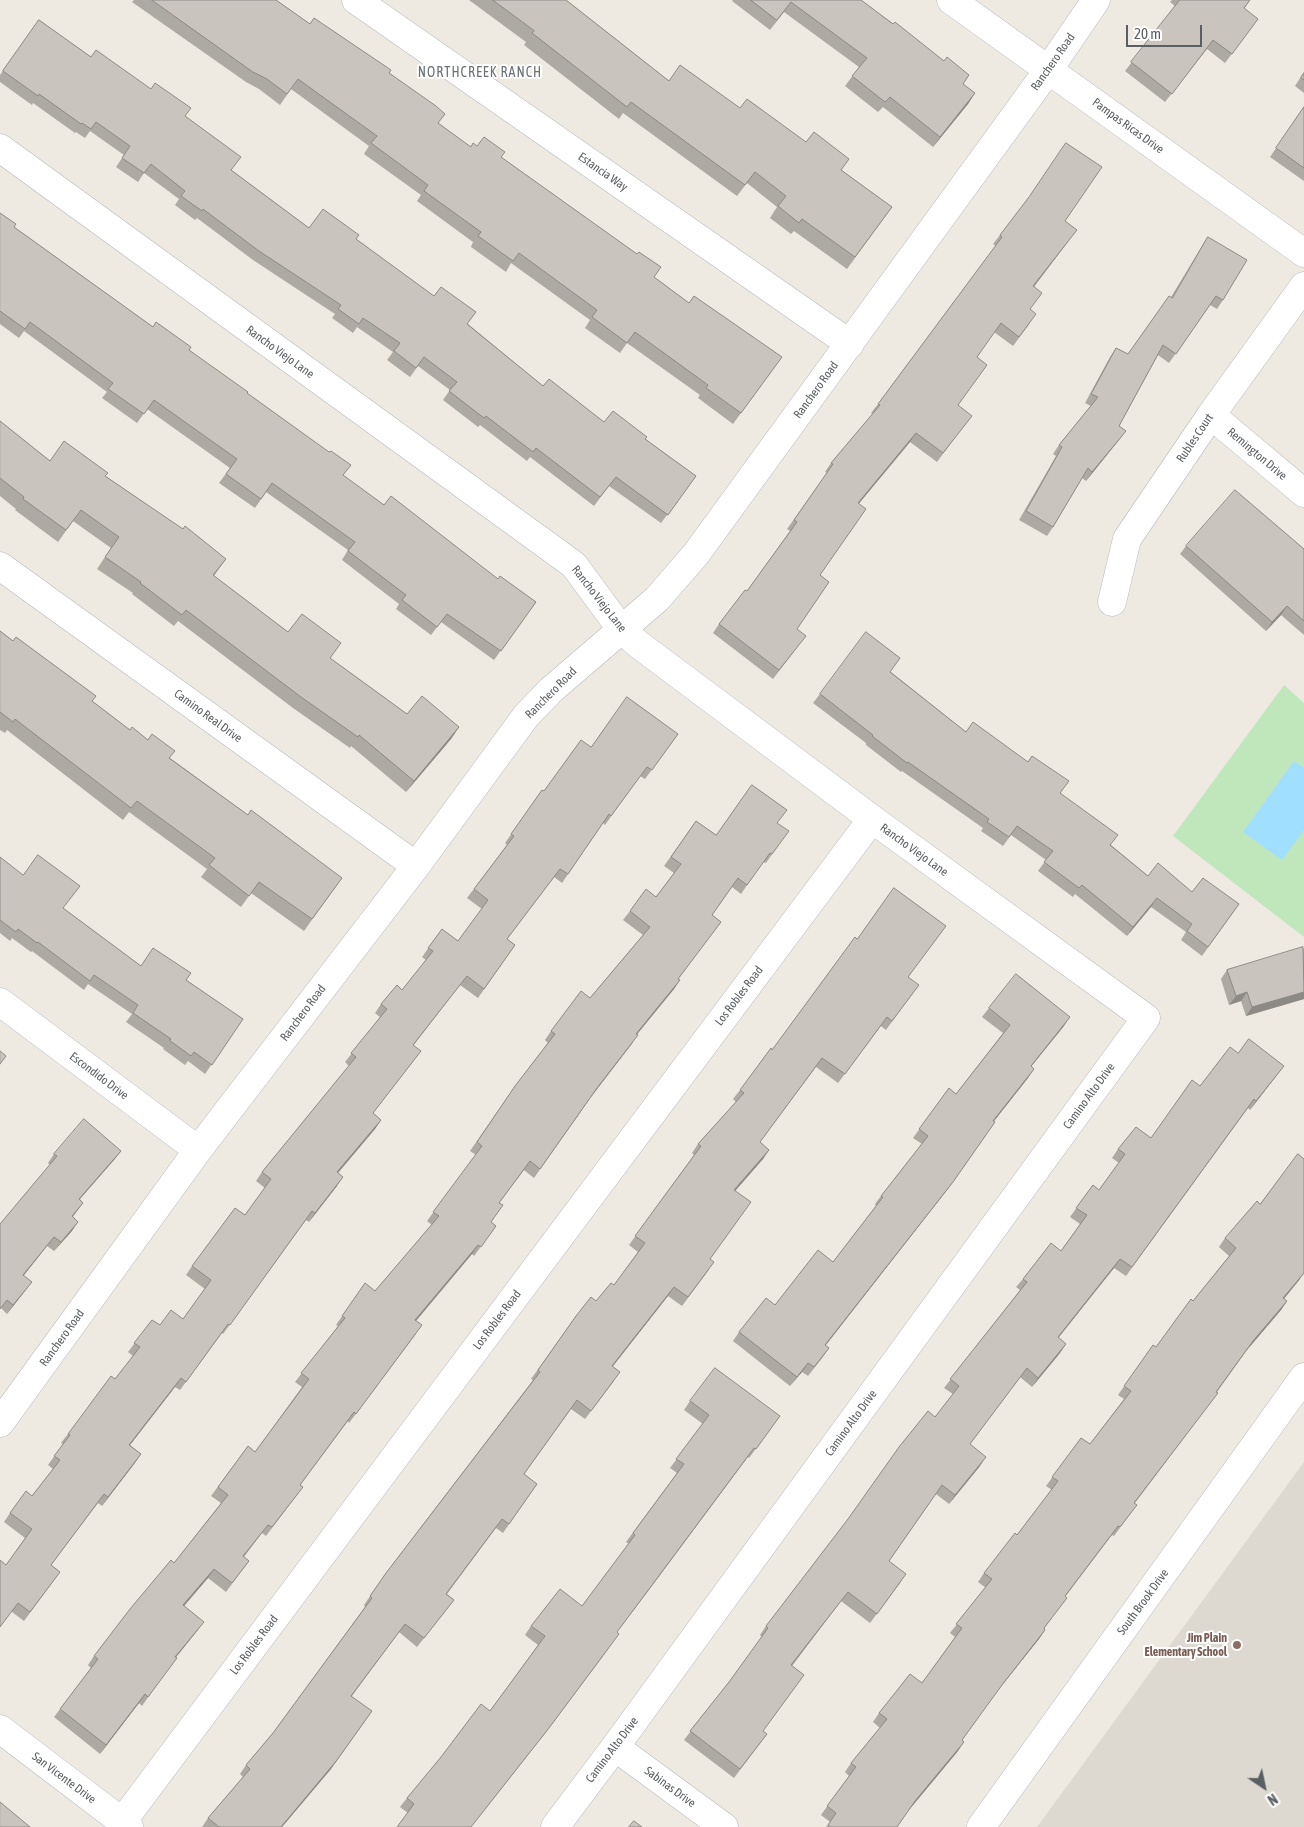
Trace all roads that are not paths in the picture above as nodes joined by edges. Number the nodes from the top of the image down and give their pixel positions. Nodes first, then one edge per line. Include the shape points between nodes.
1 (356, 0) edge
2 (951, 0) edge
3 (1096, 0) edge
4 (1049, 69) junction
5 (0, 148) edge
6 (1304, 253) edge
7 (1304, 286) edge
8 (850, 344) junction
9 (1211, 415) junction
10 (1304, 493) edge
11 (0, 566) edge
12 (1112, 602) dead end
13 (621, 629) junction
14 (872, 819) junction
15 (416, 866) junction
16 (0, 1002) edge
17 (1146, 1018) joint
18 (198, 1150) junction
19 (1299, 1393) edge
20 (0, 1423) edge
21 (0, 1729) edge
22 (615, 1747) junction
23 (125, 1824) edge
24 (555, 1827) edge
25 (724, 1827) edge
26 (981, 1827) edge

1 - 8 street, Estancia Way
2 - 4 street, Pampas Ricas Drive
3 - 4 street, Ranchero Road
4 - 6 street, Pampas Ricas Drive
4 - 8 street, Ranchero Road
5 - 13 street, Rancho Viejo Lane via 574,565
7 - 9 street, Rubles Court
8 - 13 street, Ranchero Road via 696,554 657,599
9 - 10 street, Remington Drive
9 - 12 street, Rubles Court via 1127,538
11 - 15 street, Camino Real Drive
13 - 14 street, Rancho Viejo Lane
13 - 15 street, Ranchero Road via 536,704
14 - 17 street, Rancho Viejo Lane
14 - 23 street, Los Robles Road
15 - 18 street, Ranchero Road
16 - 18 street, Escondido Drive
17 - 22 street, Camino Alto Drive
18 - 20 street, Ranchero Road
19 - 26 street, South Brook Drive
21 - 23 street, San Vicente Drive
22 - 24 street, Camino Alto Drive
22 - 25 street, Sabinas Drive

